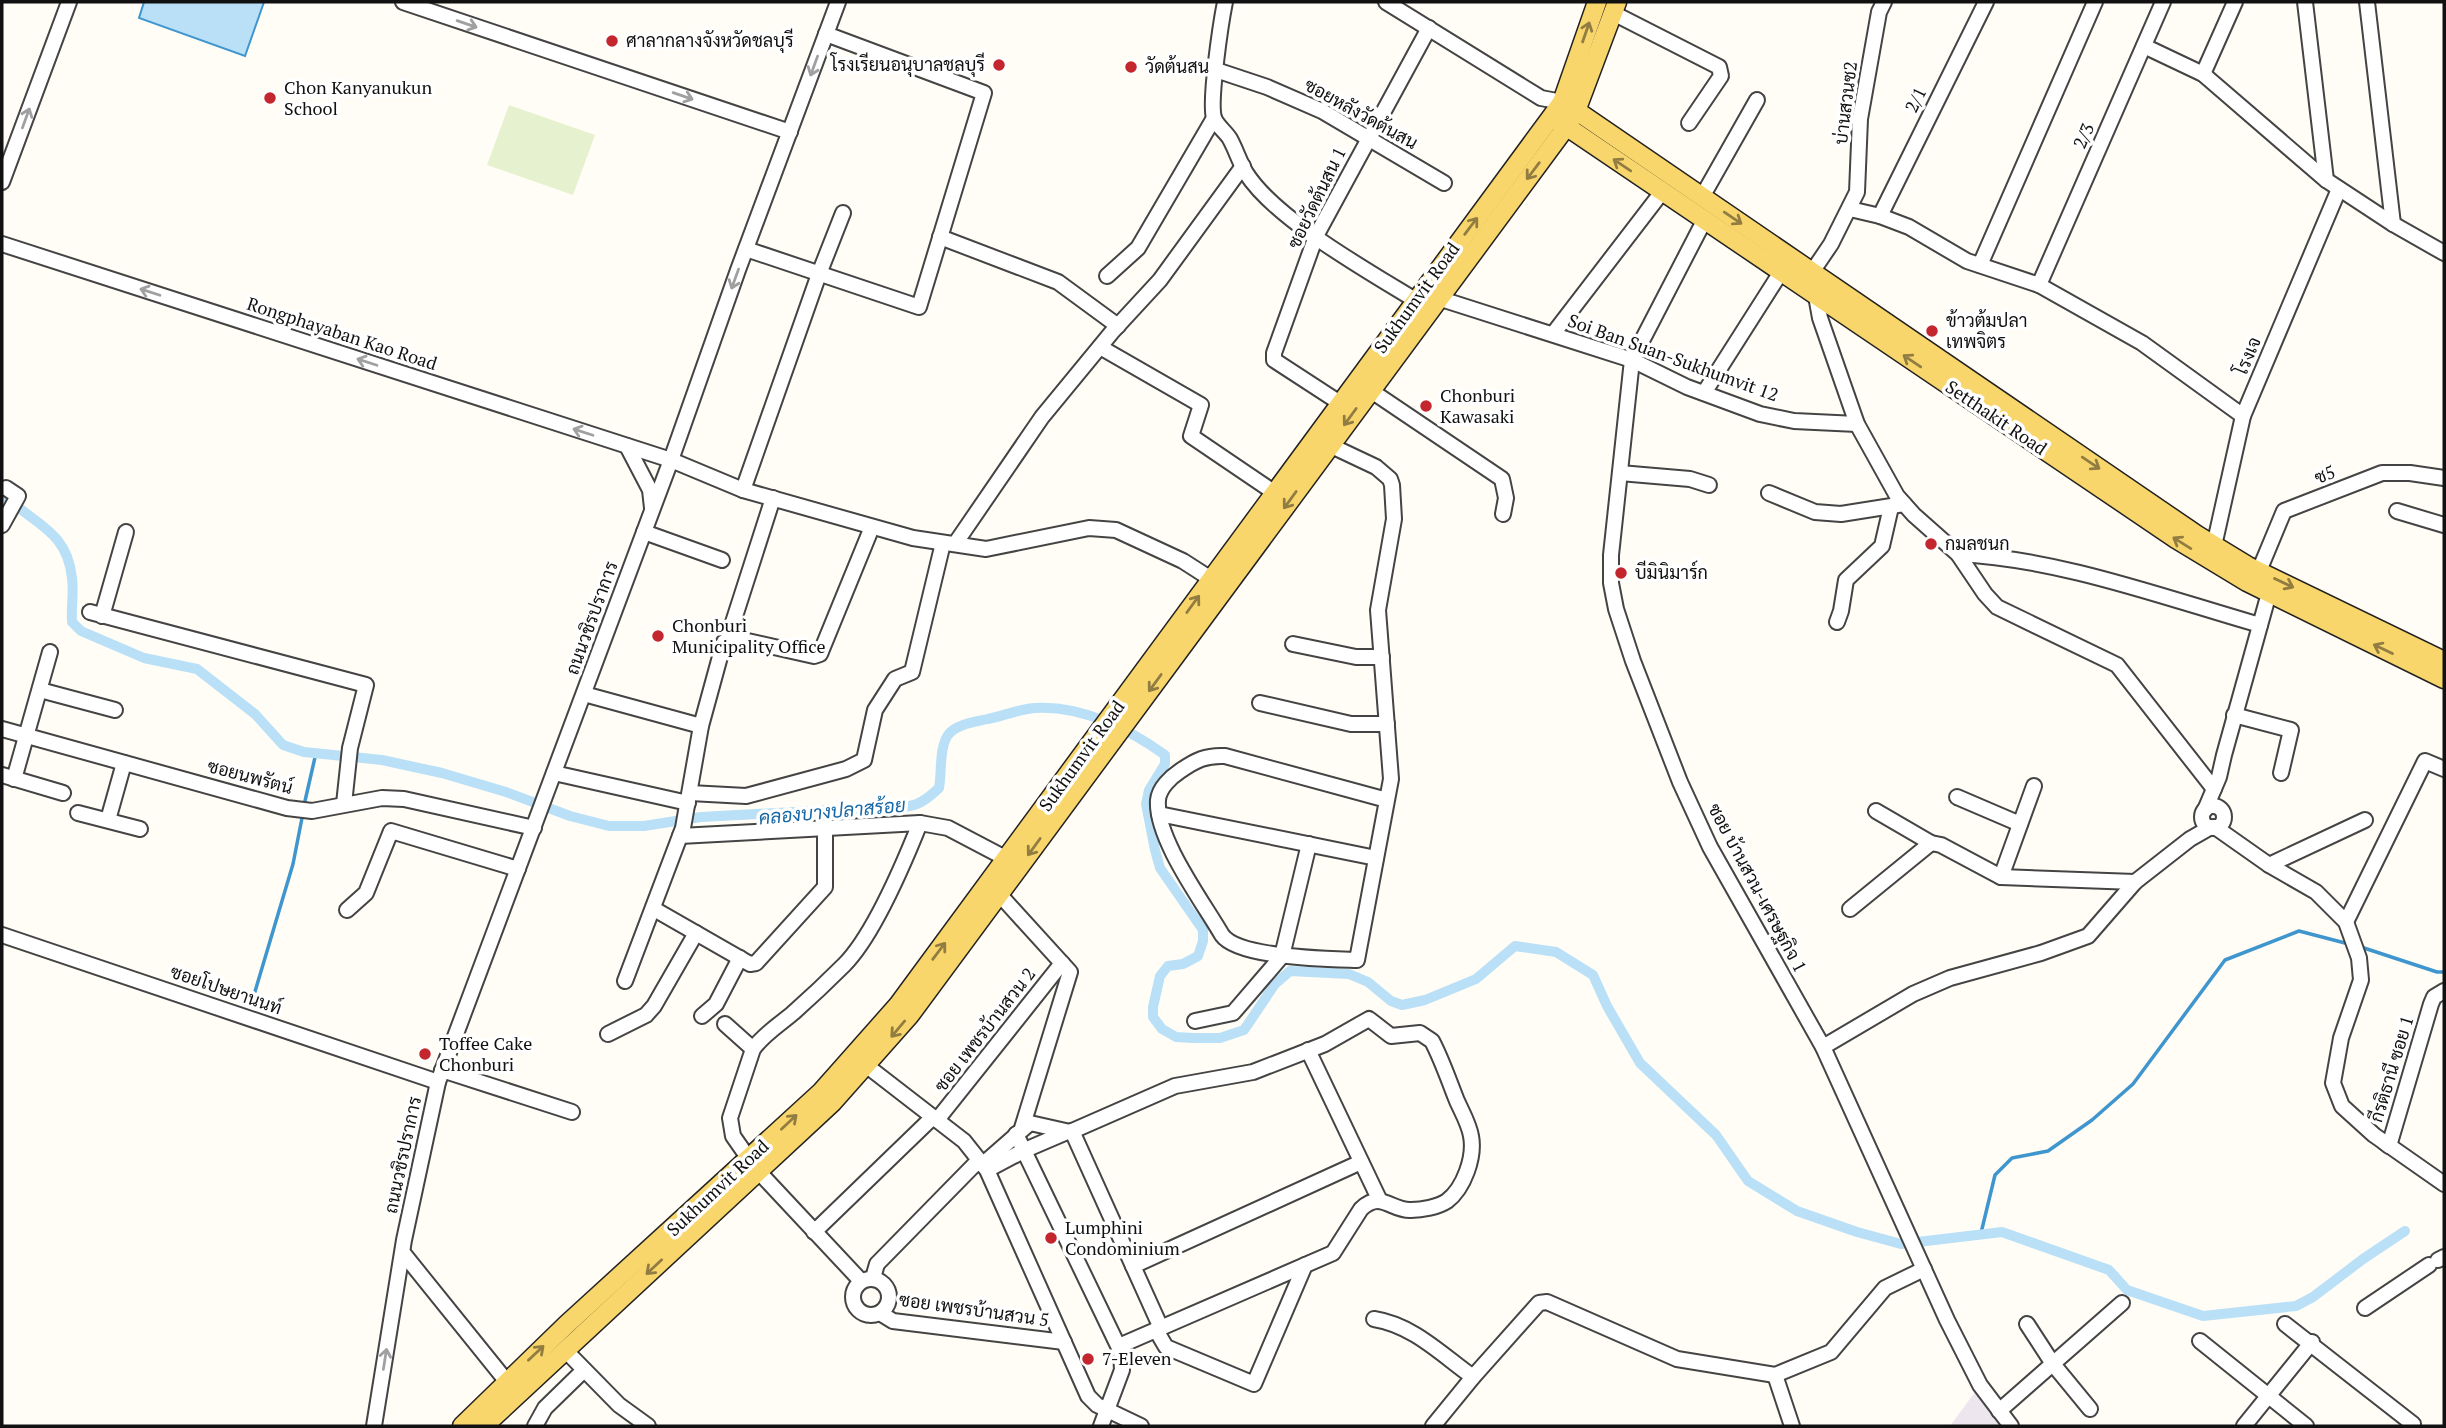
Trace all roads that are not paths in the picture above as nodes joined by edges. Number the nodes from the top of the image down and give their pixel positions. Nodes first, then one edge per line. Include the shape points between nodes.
1 (68, 2) edge
2 (403, 2) edge
3 (838, 2) edge
4 (1225, 2) edge
5 (1386, 2) edge
6 (1884, 2) edge
7 (1986, 2) edge
8 (2095, 2) edge
9 (2163, 2) edge
10 (2235, 2) edge
11 (2305, 2) edge
12 (2367, 2) edge
13 (1593, 3) edge
14 (1615, 7) edge
15 (1429, 29) junction
16 (826, 34) junction
17 (2144, 46) junction
18 (1216, 70) junction
19 (2203, 74) junction
20 (1757, 100) dead end
21 (1564, 114) junction
22 (1214, 118) junction
23 (1689, 123) dead end
24 (790, 132) junction
25 (1368, 138) junction
26 (1243, 166) junction
27 (2326, 180) junction
28 (2, 182) edge
29 (1444, 183) dead end
30 (2339, 189) junction
31 (1662, 191) junction
32 (1702, 197) junction
33 (1850, 209) junction
34 (843, 213) dead end
35 (1880, 216) junction
36 (1704, 220) junction
37 (2393, 224) junction
38 (1316, 236) junction
39 (940, 237) junction
40 (2, 244) edge
41 (746, 249) junction
42 (2444, 253) edge
43 (1979, 265) junction
44 (1781, 272) junction
45 (1812, 272) junction
46 (819, 274) junction
47 (1107, 276) dead end
48 (2039, 285) junction
49 (1816, 296) junction
50 (1438, 298) junction
51 (1415, 300) junction
52 (1118, 326) junction
53 (1553, 334) junction
54 (1100, 347) junction
55 (1632, 360) junction
56 (1370, 390) junction
57 (1704, 393) junction
58 (1340, 403) junction
59 (687, 416) junction
60 (2243, 416) junction
61 (1857, 424) junction
62 (1322, 441) junction
63 (626, 446) junction
64 (642, 451) junction
65 (671, 460) junction
66 (1620, 473) junction
67 (2444, 478) edge
68 (1709, 485) dead end
69 (743, 490) junction
70 (12, 492) dead end
71 (1275, 493) junction
72 (1769, 493) dead end
73 (773, 498) junction
74 (1898, 506) junction
75 (653, 509) junction
76 (2397, 511) dead end
77 (1503, 514) dead end
78 (5, 520) edge
79 (2444, 525) edge
80 (872, 527) junction
81 (644, 531) junction
82 (126, 532) dead end
83 (949, 543) junction
84 (2214, 546) junction
85 (1958, 554) junction
86 (722, 560) dead end
87 (2259, 571) junction
88 (1211, 579) junction
89 (2269, 593) junction
90 (1837, 622) dead end
91 (2260, 625) junction
92 (728, 638) junction
93 (1293, 644) dead end
94 (50, 652) dead end
95 (1382, 657) junction
96 (2444, 661) edge
97 (2444, 679) edge
98 (40, 690) junction
99 (584, 694) junction
100 (1261, 702) dead end
101 (115, 710) dead end
102 (2235, 715) junction
103 (1116, 722) junction
104 (1387, 724) junction
105 (701, 726) junction
106 (2, 729) edge
107 (27, 736) junction
108 (124, 763) junction
109 (2444, 769) edge
110 (554, 773) junction
111 (2281, 773) dead end
112 (8, 777) edge
113 (2217, 783) junction
114 (2034, 786) dead end
115 (62, 793) dead end
116 (1957, 797) dead end
117 (1387, 800) junction
118 (688, 803) junction
119 (344, 804) junction
120 (1056, 805) junction
121 (1876, 811) dead end
122 (2204, 812) junction
123 (78, 813) dead end
124 (2223, 813) junction
125 (1159, 814) junction
126 (108, 820) junction
127 (2365, 820) dead end
128 (536, 821) junction
129 (920, 823) junction
130 (2020, 824) junction
131 (825, 827) junction
132 (2213, 827) junction
133 (140, 829) dead end
134 (681, 832) junction
135 (2190, 839) junction
136 (1931, 843) junction
137 (1310, 844) junction
138 (2246, 848) junction
139 (1376, 858) junction
140 (1007, 859) junction
141 (2269, 865) junction
142 (518, 869) junction
143 (2001, 877) junction
144 (2135, 883) junction
145 (1000, 895) junction
146 (654, 909) junction
147 (1850, 909) dead end
148 (347, 910) dead end
149 (2346, 922) junction
150 (696, 933) junction
151 (2, 935) edge
152 (1282, 956) junction
153 (740, 958) junction
154 (1062, 963) junction
155 (625, 981) dead end
156 (2444, 991) edge
157 (702, 1016) dead end
158 (1195, 1021) dead end
159 (725, 1024) dead end
160 (608, 1034) dead end
161 (1823, 1047) junction
162 (753, 1049) junction
163 (1308, 1051) junction
164 (867, 1066) junction
165 (440, 1076) junction
166 (572, 1112) dead end
167 (935, 1118) junction
168 (1019, 1131) junction
169 (1069, 1132) junction
170 (2389, 1146) junction
171 (1025, 1150) junction
172 (1361, 1161) junction
173 (983, 1165) junction
174 (748, 1166) junction
175 (2443, 1180) edge
176 (1380, 1201) junction
177 (814, 1232) junction
178 (403, 1253) junction
179 (2437, 1261) edge
180 (1305, 1265) junction
181 (1133, 1266) junction
182 (1924, 1269) junction
183 (867, 1280) junction
184 (2122, 1303) dead end
185 (2365, 1308) dead end
186 (880, 1313) junction
187 (1374, 1319) dead end
188 (2027, 1324) dead end
189 (2285, 1324) dead end
190 (1159, 1329) junction
191 (2200, 1341) dead end
192 (1064, 1342) junction
193 (2312, 1342) junction
194 (1119, 1346) junction
195 (565, 1350) junction
196 (2053, 1364) junction
197 (584, 1370) junction
198 (1774, 1374) junction
199 (1473, 1377) junction
200 (512, 1387) junction
201 (2268, 1395) junction
202 (2090, 1409) dead end
203 (1108, 1410) junction
204 (1999, 1411) junction
205 (2413, 1423) dead end
206 (374, 1426) edge
207 (462, 1426) edge
208 (484, 1426) edge
209 (535, 1426) edge
210 (648, 1426) edge
211 (1101, 1426) edge
212 (1141, 1426) edge
213 (1433, 1426) edge
214 (1792, 1426) edge
215 (2011, 1426) edge
216 (2244, 1426) edge
217 (2306, 1426) edge

28 -> 1 street
2 -> 24 street
3 - 16 street, ถนนวชิรปราการ
4 - 18 street
5 - 15 street
6 - 33 street, บ่านสวนซ2 via 1860,120 1857,192
7 - 35 street, 2/1
8 - 43 street
9 - 17 street, 2/3
10 - 19 street
11 - 27 street
12 - 37 street
21 -> 13 main road, Sukhumvit Road
14 - 21 main road, Sukhumvit Road
14 - 23 street via 1719,66 1721,76
15 - 21 street
15 - 25 street, ซอยวัดต้นสน 1
16 -> 24 street, ถนนวชิรปราการ
16 - 39 street via 984,93
17 - 19 street
17 - 48 street, 2/3
18 - 22 street
18 - 25 street, ซอยหลังวัดต้นสน via 1322,111
19 - 27 street
20 - 32 street
31 -> 21 main road, Setthakit Road
21 - 32 main road, Setthakit Road
21 -> 50 main road, Sukhumvit Road
51 -> 21 main road, Sukhumvit Road
22 - 26 street
22 - 47 street via 1138,248
24 - 41 street, ถนนวชิรปราการ
25 - 29 street, ซอยหลังวัดต้นสน
25 - 38 street, ซอยวัดต้นสน 1
26 - 38 street via 1272,203
26 - 52 street via 1160,279
27 - 30 street
30 - 37 street
30 - 60 street, โรงเจ
31 - 36 main road, Setthakit Road
31 - 53 street
32 -> 45 main road, Setthakit Road
33 - 35 street
33 - 45 street, บ่านสวนซ2
34 - 46 street
35 - 43 street
36 - 44 main road, Setthakit Road
36 - 55 street, ซอย บ้านสวน-เศรษฐกิจ 1
37 - 42 street
38 - 51 street
38 - 58 street, ซอยวัดต้นสน 1 via 1274,360
39 - 46 street via 919,307
39 - 52 street via 1058,282
63 -> 40 street, Rongphayaban Kao Road
41 - 46 street
41 -> 59 street, ถนนวชิรปราการ
43 - 48 street
44 - 49 main road, Setthakit Road
44 - 57 street
45 -> 84 main road, Setthakit Road
46 - 69 street
48 - 60 street via 2142,343
49 - 61 street
89 -> 49 main road, Setthakit Road via 2176,540
50 - 53 street, Soi Ban Suan-Sukhumvit 12
50 - 56 main road, Sukhumvit Road
51 - 58 main road, Sukhumvit Road
52 - 54 street
53 - 55 street, Soi Ban Suan-Sukhumvit 12
54 - 71 street via 1201,405 1191,436
54 - 83 street
55 - 57 street, Soi Ban Suan-Sukhumvit 12
55 - 66 street, ซอย บ้านสวน-เศรษฐกิจ 1
56 -> 62 main road, Sukhumvit Road
56 - 77 street via 1502,479
57 - 61 street, Soi Ban Suan-Sukhumvit 12 via 1794,421
58 - 62 main road, Sukhumvit Road
59 - 64 street via 670,439
59 - 65 street, ถนนวชิรปราการ
60 - 84 street, โรงเจ
61 - 74 street via 1897,496
62 - 71 main road, Sukhumvit Road
62 - 95 street via 1376,467 1392,485 1394,519 1378,610
62 -> 103 main road, Sukhumvit Road
63 - 64 street, Rongphayaban Kao Road
63 - 75 street via 650,490
64 - 65 street, Rongphayaban Kao Road
65 - 69 street, Rongphayaban Kao Road
65 - 75 street, ถนนวชิรปราการ
66 - 68 street
66 - 161 street, ซอย บ้านสวน-เศรษฐกิจ 1 via 1611,583 1633,661 1710,847
67 - 87 street, ซ5 via 2382,473 2284,511
69 - 73 street, Rongphayaban Kao Road
70 - 78 street
71 - 88 main road, Sukhumvit Road
72 - 74 street via 1815,512 1841,514
73 - 80 street, Rongphayaban Kao Road
73 - 92 street
74 - 85 street
74 - 90 street via 1882,546 1846,580
75 - 81 street, ถนนวชิรปราการ
76 - 79 street
80 - 83 street, Rongphayaban Kao Road
80 - 92 street via 820,654
81 - 86 street
81 - 99 street, ถนนวชิรปราการ
82 - 119 street via 96,614 366,685 350,748
83 - 88 street, Rongphayaban Kao Road via 986,549 1089,528 1116,530
83 - 118 street via 912,672 895,679 875,710 863,760 846,769 746,796
84 - 87 main road, Setthakit Road
85 - 91 street via 2000,556 2056,567
85 - 113 street via 1997,607 2118,665
87 -> 96 main road, Setthakit Road
103 -> 88 main road, Sukhumvit Road
89 - 91 street
97 -> 89 main road, Setthakit Road
91 - 102 street
92 - 105 street
93 - 95 street via 1356,657
94 - 98 street
95 - 104 street
98 - 101 street
98 - 107 street
99 - 105 street
99 - 110 street, ถนนวชิรปราการ
100 - 104 street via 1351,724
102 - 111 street via 2291,730
102 - 113 street
103 - 120 main road, Sukhumvit Road
104 - 117 street via 1391,779
105 - 118 street
106 - 107 street, ซอยนพรัตน์
107 - 108 street, ซอยนพรัตน์
107 - 112 street
108 - 119 street, ซอยนพรัตน์ via 287,808 312,811
108 - 126 street
109 - 149 street via 2425,761
110 - 118 street
110 - 128 street, ถนนวชิรปราการ
112 - 115 street
113 - 122 street
113 - 124 street
114 - 130 street
116 - 130 street
117 - 125 street via 1212,756 1172,776 1158,798
117 - 139 street
118 - 134 street
119 - 128 street, ซอยนพรัตน์ via 404,799
120 - 140 main road, Sukhumvit Road
120 -> 145 main road, Sukhumvit Road
121 - 136 street
122 - 124 street via 2214,806
122 - 132 street via 2205,824
122 - 135 street
123 - 126 street
124 - 132 street via 2223,821
124 - 138 street
125 - 137 street
125 - 152 street via 1164,837 1225,940
126 - 133 street
127 - 141 street
128 - 142 street, ถนนวชิรปราการ
129 - 131 street
129 - 140 street via 948,828
129 - 162 street via 868,933 847,962
130 - 143 street
131 - 134 street
131 - 153 street via 827,881 823,892 760,960 750,964
132 - 135 street
132 - 138 street
134 - 146 street
135 - 144 street
136 - 143 street
136 - 147 street
137 - 139 street
137 - 152 street
138 - 141 street
139 - 152 street via 1357,960
174 -> 140 main road, Sukhumvit Road via 898,1006
141 - 149 street via 2316,892
142 - 148 street via 391,831 366,893
142 - 165 street, ถนนวชิรปราการ
143 - 144 street
144 - 161 street via 2088,936 1950,978 1913,994
145 - 154 street
145 -> 164 main road, Sukhumvit Road
146 - 150 street
146 - 155 street
149 - 170 street, กีรติธานี ซอย 1 via 2359,958 2361,980 2341,1038 2333,1083 2342,1106
150 - 153 street
150 - 160 street via 654,1006 646,1015
151 - 165 street, ซอยโปษยานนท์
152 - 158 street via 1233,1013
153 - 157 street via 716,1004
154 - 167 street, ซอย เพชรบ้านสวน 2
154 - 168 street via 1070,972
156 - 170 street, กีรติธานี ซอย 1 via 2431,1004
159 - 162 street
161 - 182 street, ซอย บ้านสวน-เศรษฐกิจ 1
162 - 174 street via 730,1118 733,1136
163 - 169 street via 1247,1074 1175,1086
163 - 172 street
163 - 176 street via 1369,1019 1391,1036 1420,1033 1434,1044 1471,1135 1466,1173 1440,1205 1406,1210
164 - 167 street
164 - 174 main road, Sukhumvit Road via 832,1103
165 - 166 street, ซอยโปษยานนท์
165 - 178 street, ถนนวชิรปราการ
167 - 173 street via 964,1141
167 - 177 street, ซอย เพชรบ้านสวน 2
168 - 169 street via 1034,1123
168 - 171 street
168 - 173 street
169 - 171 street
169 - 181 street
170 - 175 street
171 - 173 street
171 - 194 street
172 - 176 street
172 - 181 street
173 - 183 street via 877,1264
173 - 192 street
174 - 177 street
174 -> 195 main road, Sukhumvit Road
200 -> 174 main road, Sukhumvit Road
176 - 180 street via 1361,1209 1333,1253
177 - 183 street
178 - 200 street
206 -> 178 street, ถนนวชิรปราการ
179 - 185 street
180 - 190 street
180 - 190 street via 1254,1384 1166,1347
181 - 190 street
182 - 198 street via 1885,1287 1831,1352
182 - 204 street, ซอย บ้านสวน-เศรษฐกิจ 1 via 1979,1385
183 - 186 street via 883,1283 890,1293
183 - 186 street via 853,1291 857,1308 865,1314
184 - 196 street
186 - 192 street, ซอย เพชรบ้านสวน 5 via 892,1321
187 - 199 street via 1414,1333
188 - 196 street
189 - 193 street
190 - 194 street
191 - 201 street
192 - 203 street via 1088,1396
193 - 201 street
193 - 205 street
194 - 203 street via 1122,1370
195 - 197 street
195 - 200 main road, Sukhumvit Road
196 - 202 street
196 - 204 street
197 - 209 street via 545,1408
197 - 210 street
198 - 199 street via 1677,1359 1547,1302 1534,1308
198 - 214 street
199 - 213 street
200 - 207 main road, Sukhumvit Road
200 - 208 main road, Sukhumvit Road
201 - 216 street
201 - 217 street
203 - 211 street
203 - 212 street
204 - 215 street, ซอย บ้านสวน-เศรษฐกิจ 1

